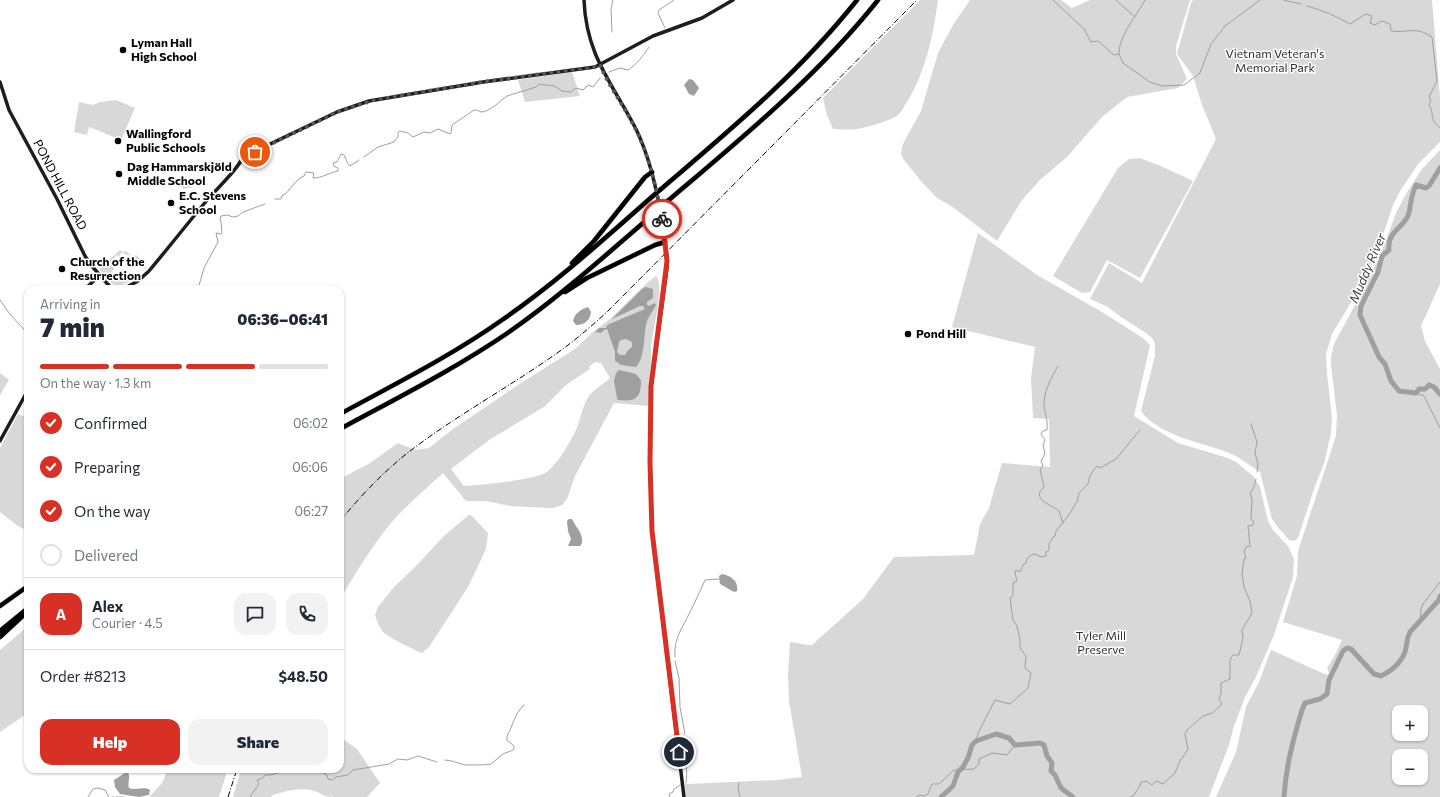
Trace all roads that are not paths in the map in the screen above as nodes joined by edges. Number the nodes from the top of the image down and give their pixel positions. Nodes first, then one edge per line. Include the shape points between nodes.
1 (584, 0) edge
2 (733, 0) edge
3 (857, 0) edge
4 (878, 0) edge
5 (600, 65) junction
6 (0, 82) edge
7 (256, 150) junction
8 (245, 156) junction
9 (652, 172) junction
10 (665, 242) junction
11 (569, 269) junction
12 (100, 275) junction
13 (89, 285) edge
14 (109, 285) edge
15 (130, 285) edge
16 (558, 295) junction
17 (24, 397) edge
18 (344, 412) edge
19 (344, 427) edge
20 (0, 441) edge
21 (24, 589) edge
22 (0, 606) edge
23 (24, 611) edge
24 (24, 615) edge
25 (0, 631) edge
26 (0, 637) edge
27 (684, 797) edge

1 - 5 main road via 588,32
2 - 5 main road via 702,18 653,36
3 - 11 highway, bridge via 810,55 757,107
4 - 16 highway, bridge via 838,47 795,90
5 - 7 main road via 374,100 337,112
5 - 9 main road via 636,130
6 - 12 main road, POND HILL ROAD via 9,110 85,256
7 - 8 main road
7 - 8 main road via 248,148
8 - 15 main road via 149,271
9 - 10 main road
9 - 11 highway via 645,177
10 - 16 highway via 587,278
10 - 27 main road via 667,264 651,386 652,531
11 - 18 highway via 518,309 471,341
12 - 13 main road
12 - 14 main road, POND HILL ROAD
16 - 19 highway via 463,362
17 - 20 main road
21 - 22 highway
23 - 25 highway
24 - 26 highway

